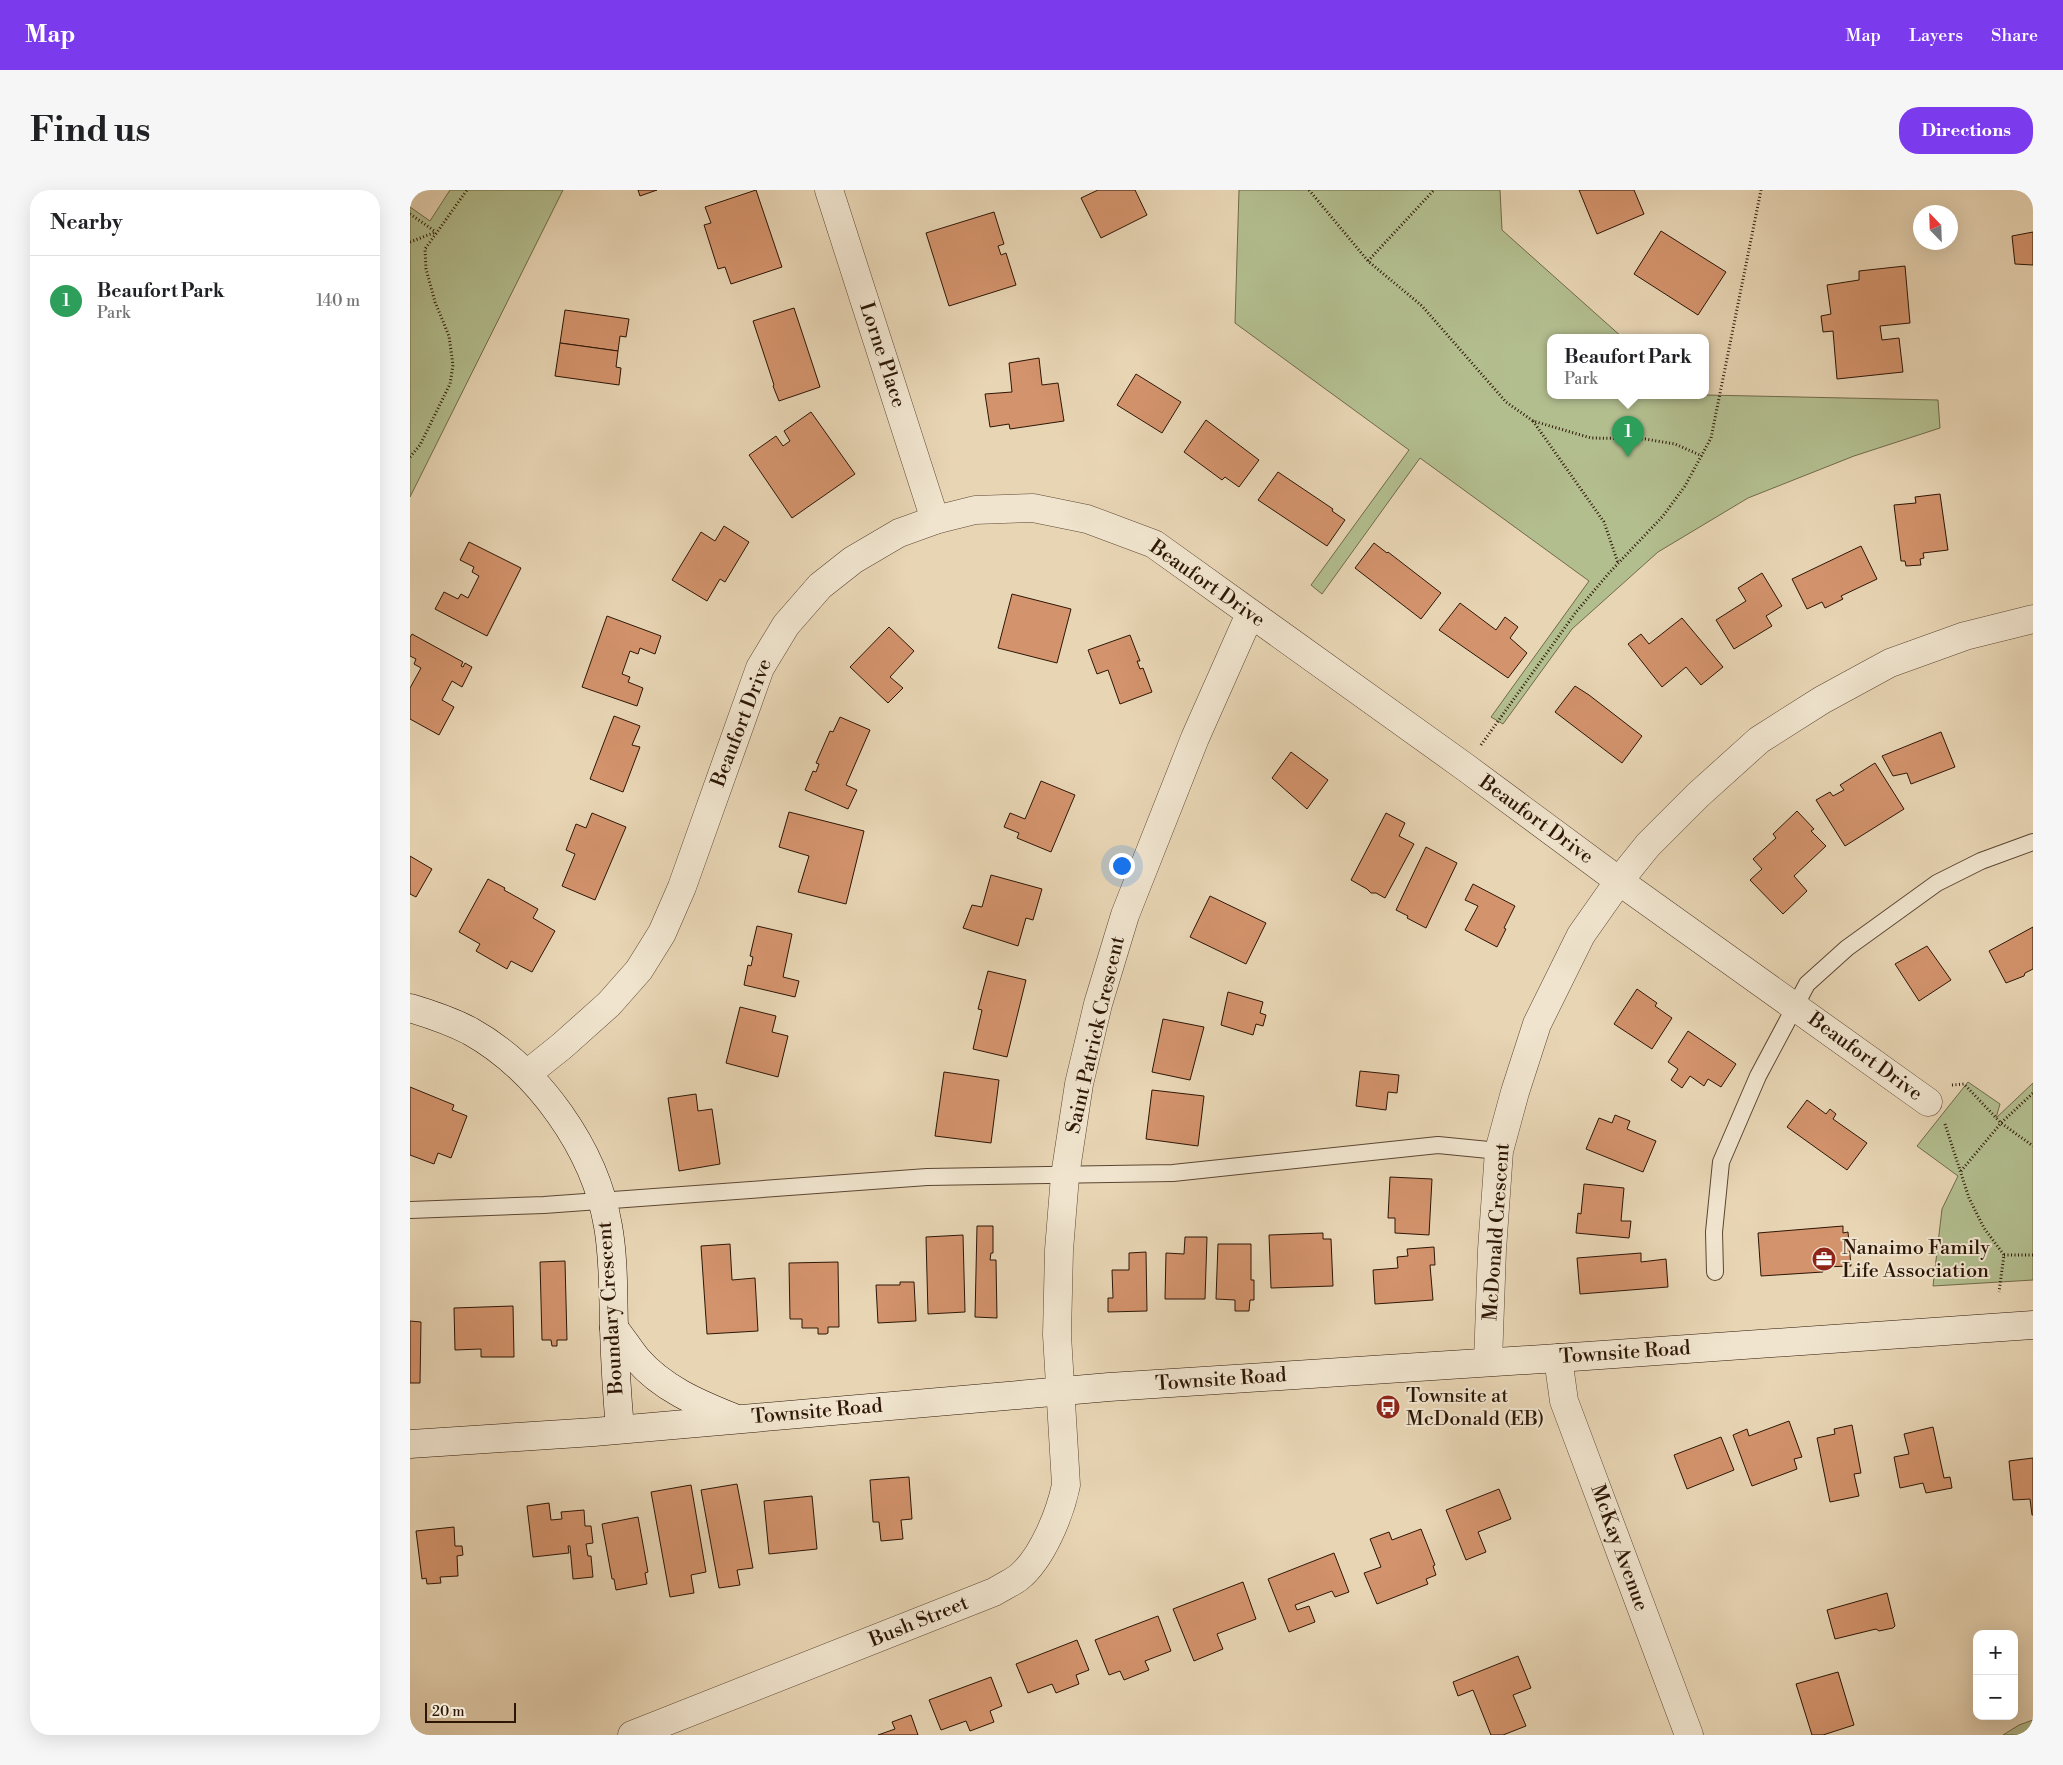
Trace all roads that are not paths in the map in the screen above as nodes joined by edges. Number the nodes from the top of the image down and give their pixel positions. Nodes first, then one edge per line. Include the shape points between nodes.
1 (829, 190) edge
2 (935, 520) junction
3 (1250, 614) junction
4 (2033, 619) edge
5 (2033, 842) edge
6 (1618, 881) junction
7 (1795, 1006) junction
8 (410, 1008) edge
9 (527, 1074) junction
10 (1928, 1102) road end
11 (1499, 1151) junction
12 (1064, 1176) junction
13 (602, 1201) junction
14 (410, 1210) edge
15 (1714, 1272) dead end
16 (2033, 1325) edge
17 (614, 1328) junction
18 (1558, 1358) junction
19 (1488, 1362) junction
20 (1061, 1391) junction
21 (735, 1419) junction
22 (620, 1430) junction
23 (410, 1444) edge
24 (632, 1735) edge
25 (1689, 1735) edge

1 - 2 street, Lorne Place
2 - 3 street, Beaufort Drive via 974,510 1033,508 1087,519 1154,544
2 - 9 street, Beaufort Drive via 899,533 853,560 820,586 786,625 760,668 682,887 662,932 639,970 609,1004
3 - 6 street, Beaufort Drive
3 - 12 street, Saint Patrick Crescent via 1195,738 1125,915 1098,1004 1079,1084
4 - 6 street, McDonald Crescent via 1964,636 1890,663 1822,700 1759,740 1648,845
5 - 7 lane via 1981,861 1937,883 1847,948 1807,984
6 - 7 street, Beaufort Drive
6 - 11 street, McDonald Crescent via 1581,935 1537,1024 1514,1092
7 - 10 street, Beaufort Drive
7 - 15 lane via 1758,1076 1721,1162 1714,1232
8 - 9 street, Boundary Crescent via 469,1031
9 - 13 street, Boundary Crescent via 561,1116 587,1158
11 - 12 lane via 1438,1145 1173,1173
11 - 19 street, McDonald Crescent
12 - 13 lane via 988,1174 928,1177
12 - 20 street, Saint Patrick Crescent via 1059,1250
13 - 14 lane
13 - 17 street, Boundary Crescent via 611,1244
16 - 18 street, Townsite Road
17 - 21 street via 638,1360 662,1382 693,1401
17 - 22 street, Boundary Crescent
18 - 19 street, Townsite Road
18 - 25 street, McKay Avenue via 1564,1401
19 - 20 street, Townsite Road
20 - 21 street, Townsite Road
20 - 24 street, Bush Street via 1066,1485 1063,1501 1033,1562 1018,1578 985,1596
21 - 22 street, Townsite Road
22 - 23 street, Townsite Road

